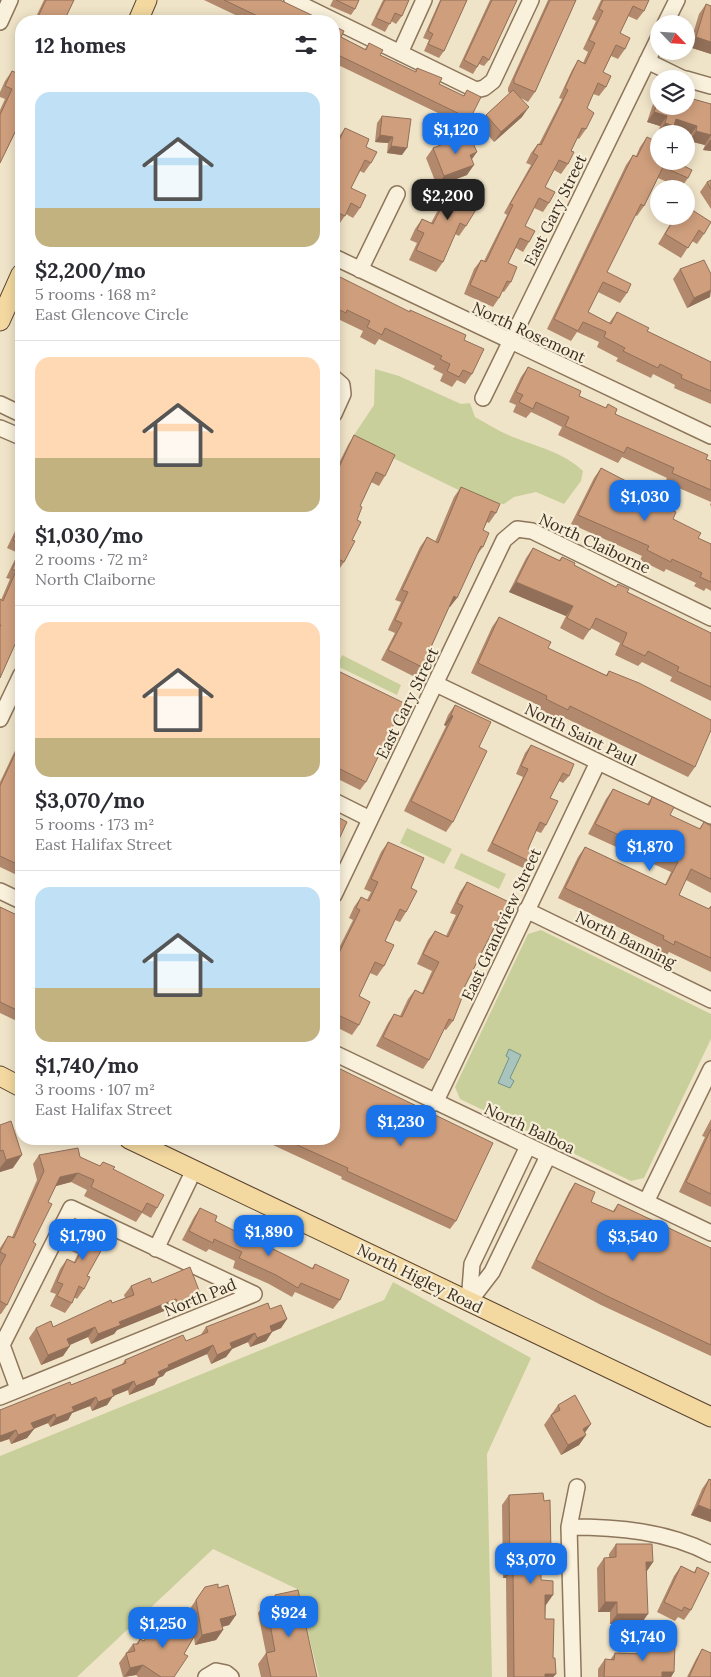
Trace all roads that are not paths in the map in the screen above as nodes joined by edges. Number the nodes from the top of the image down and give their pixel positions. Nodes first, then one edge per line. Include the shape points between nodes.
1 (10, 0) edge
2 (147, 0) edge
3 (292, 0) edge
4 (424, 0) edge
5 (530, 0) edge
6 (677, 0) edge
7 (314, 5) edge
8 (141, 15) edge
9 (332, 15) edge
10 (670, 15) edge
11 (340, 20) edge
12 (0, 22) edge
13 (400, 53) junction
14 (650, 55) edge
15 (647, 61) junction
16 (666, 70) edge
17 (695, 82) edge
18 (711, 86) edge
19 (397, 194) dead end
20 (340, 260) edge
21 (360, 270) junction
22 (15, 287) edge
23 (0, 321) edge
24 (510, 342) junction
25 (340, 387) edge
26 (484, 398) dead end
27 (340, 401) edge
28 (0, 404) edge
29 (15, 411) edge
30 (0, 428) edge
31 (15, 434) edge
32 (711, 436) edge
33 (517, 529) joint
34 (711, 618) edge
35 (436, 684) junction
36 (15, 688) edge
37 (0, 719) edge
38 (598, 762) junction
39 (340, 805) edge
40 (711, 816) edge
41 (370, 819) junction
42 (340, 882) edge
43 (0, 891) edge
44 (15, 898) edge
45 (526, 910) junction
46 (711, 1000) edge
47 (340, 1056) edge
48 (711, 1070) edge
49 (0, 1076) edge
50 (15, 1083) edge
51 (435, 1103) junction
52 (142, 1145) edge
53 (528, 1146) junction
54 (548, 1156) junction
55 (194, 1170) junction
56 (646, 1202) junction
57 (711, 1233) edge
58 (156, 1248) junction
59 (469, 1302) junction
60 (1, 1345) edge
61 (18, 1389) junction
62 (0, 1397) edge
63 (711, 1417) edge
64 (577, 1487) dead end
65 (569, 1528) junction
66 (711, 1554) edge
67 (206, 1677) edge
68 (231, 1677) edge
69 (573, 1677) edge

1 - 12 street
2 - 8 main road
3 - 7 street
4 - 13 street
5 - 13 street via 494,81 484,88 476,90
6 - 10 street
7 - 9 street
11 - 13 street
14 - 15 street, East Gary Street
15 - 16 street
15 - 24 street, East Gary Street
17 - 18 street
19 - 21 street
20 - 21 street, North Rosemont
21 - 24 street, North Rosemont
22 - 23 main road
24 - 26 street, East Gary Street
24 - 32 street, North Rosemont
25 - 27 street via 343,394
28 - 29 street
30 - 31 street
33 - 34 street, North Claiborne via 532,531
33 - 35 street, East Gary Street via 504,540
35 - 38 street, North Saint Paul
35 - 41 street, East Gary Street
36 - 37 street
38 - 40 street, North Saint Paul
38 - 45 street, East Grandview Street
39 - 41 street
41 - 42 street, East Gary Street
43 - 44 street
45 - 46 street, North Banning
45 - 51 street, East Grandview Street
47 - 51 street, North Balboa
48 - 56 street
49 - 50 main road
51 - 53 street, North Balboa
52 - 55 main road, North Higley Road
53 - 54 street, North Balboa
53 - 59 street via 472,1264
54 - 56 street, North Balboa
54 - 59 street via 492,1272
55 - 58 street
55 - 59 main road, North Higley Road
56 - 57 street, North Balboa
58 - 60 street, North Pad via 71,1208
58 - 61 street, North Pad via 254,1294
59 - 63 main road, North Higley Road
60 - 61 street
61 - 62 street, North Pad
64 - 65 street
65 - 66 street via 615,1527 656,1534 690,1543
65 - 69 street
67 - 68 street via 216,1671 226,1672

